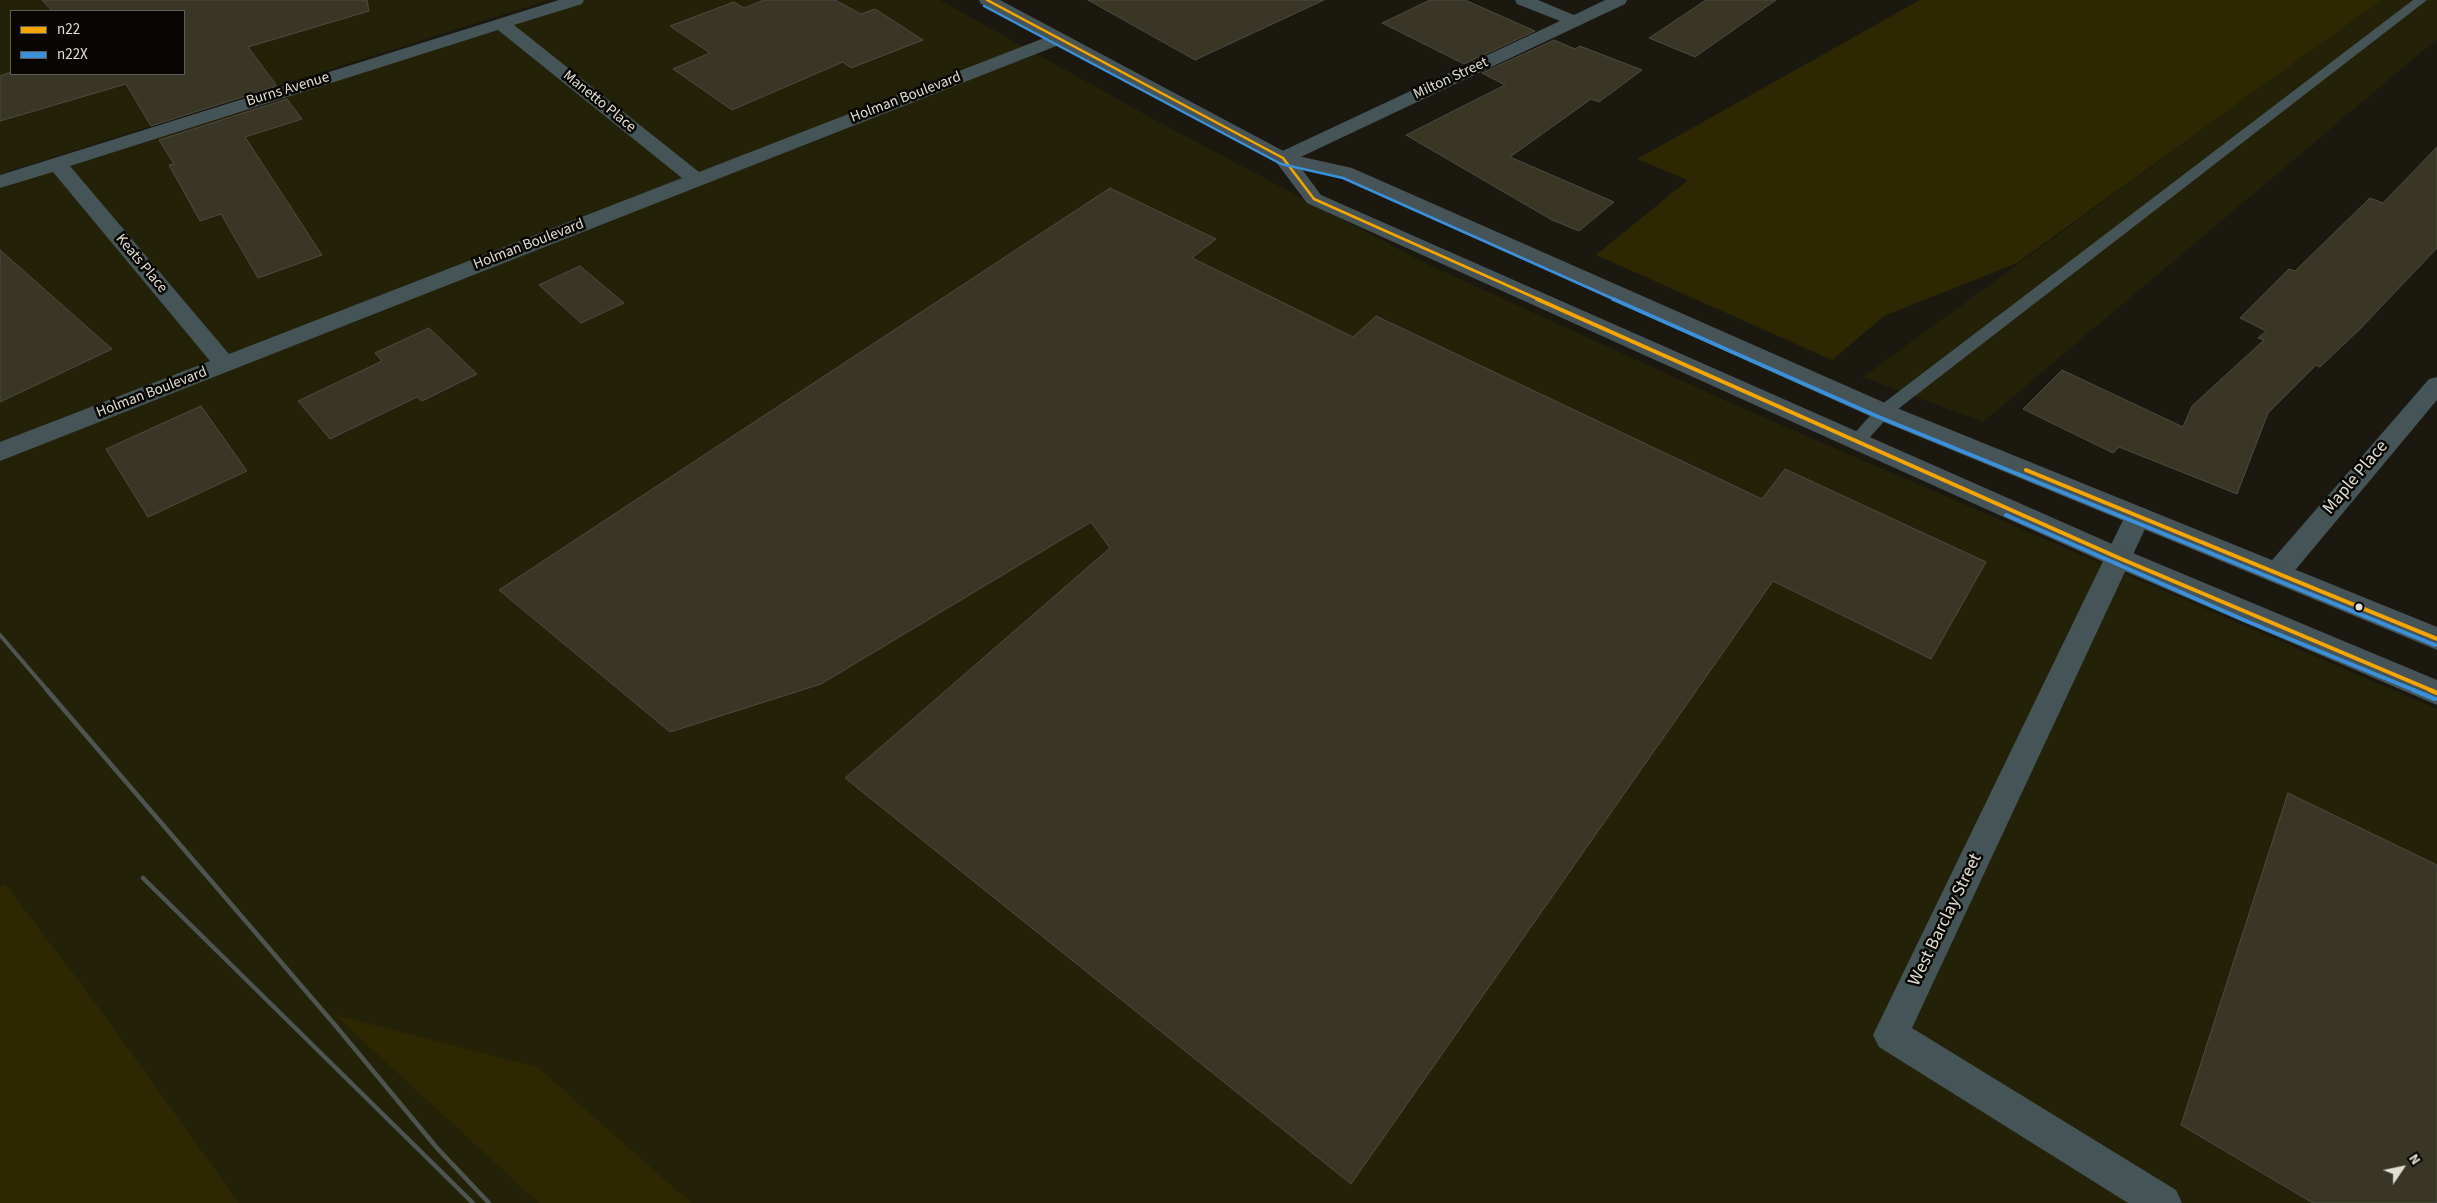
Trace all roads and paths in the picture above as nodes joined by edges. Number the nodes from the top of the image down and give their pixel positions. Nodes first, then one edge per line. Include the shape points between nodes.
1 (576, 0) edge
2 (987, 0) edge
3 (1523, 0) edge
4 (1619, 0) edge
5 (2421, 0) edge
6 (1574, 21) junction
7 (502, 24) junction
8 (1058, 39) junction
9 (1283, 158) junction
10 (57, 164) junction
11 (698, 180) junction
12 (0, 182) edge
13 (1556, 265) junction
14 (1490, 278) junction
15 (225, 364) junction
16 (2437, 385) edge
17 (1883, 412) junction
18 (1857, 441) junction
19 (0, 452) edge
20 (2138, 516) junction
21 (2119, 558) junction
22 (2277, 573) junction
23 (2437, 639) edge
24 (2437, 693) edge
25 (2163, 1203) edge

1 - 7 street, Burns Avenue
2 - 8 main road
3 - 6 street
4 - 6 street, Milton Street
5 - 17 lane
6 - 9 street, Milton Street
7 - 10 street, Burns Avenue
7 - 11 street, Manetto Place
8 - 9 main road
8 - 11 street, Holman Boulevard
9 - 13 main road via 1345,172
9 - 14 main road via 1314,199
10 - 12 street, Burns Avenue
10 - 15 street, Keats Place
11 - 15 street, Holman Boulevard
13 - 14 main road via 1523,268
13 - 17 main road
14 - 18 main road
15 - 19 street, Holman Boulevard
16 - 22 street, Maple Place
17 - 18 lane
17 - 20 main road
18 - 21 main road
20 - 21 street, West Barclay Street
20 - 22 main road
21 - 24 main road
21 - 25 street, West Barclay Street via 1891,1035
22 - 23 main road

